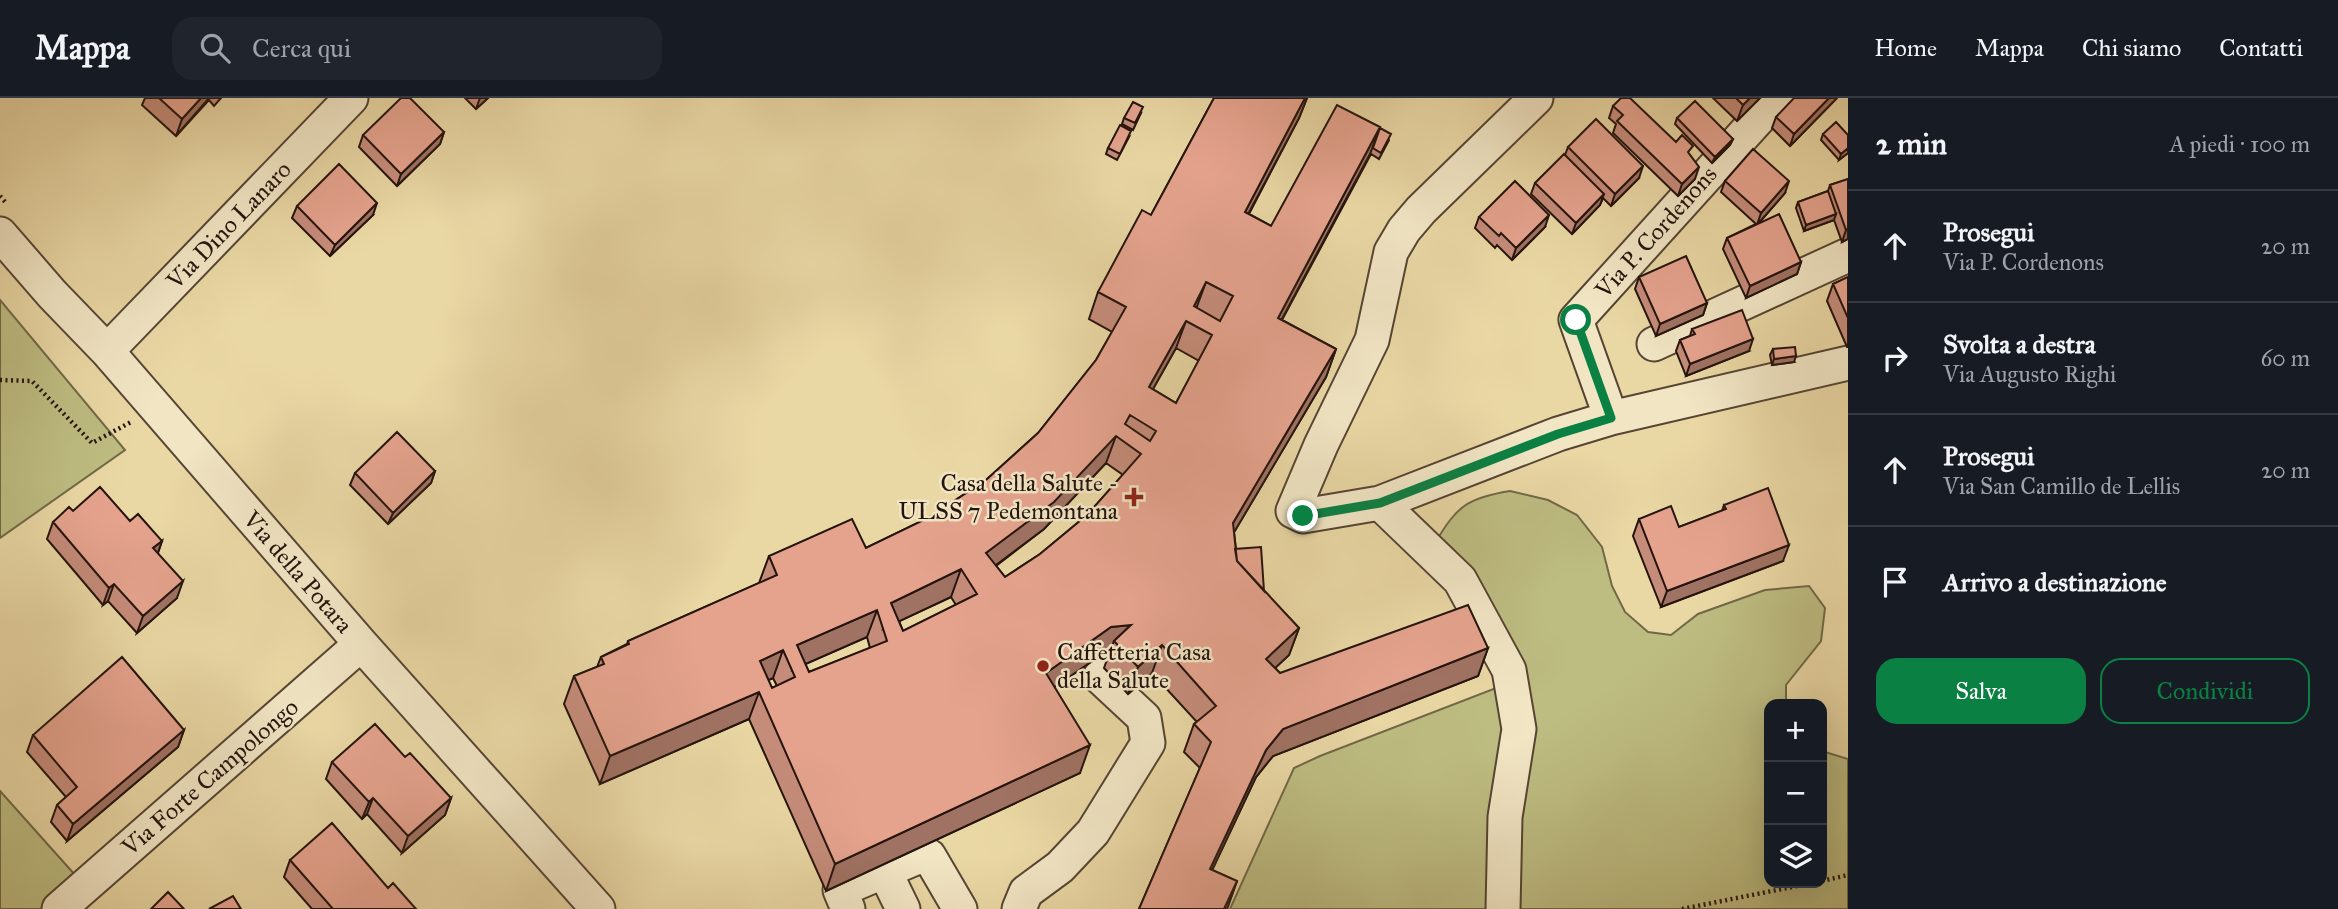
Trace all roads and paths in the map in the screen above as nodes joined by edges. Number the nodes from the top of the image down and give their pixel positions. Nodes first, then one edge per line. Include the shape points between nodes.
1 (351, 98) edge
2 (1536, 98) edge
3 (1777, 98) edge
4 (0, 234) edge
5 (1848, 255) edge
6 (1654, 344) dead end
7 (107, 351) junction
8 (1848, 363) edge
9 (0, 380) edge
10 (157, 408) junction
11 (1611, 418) junction
12 (1380, 503) junction
13 (361, 644) junction
14 (1100, 677) dead end
15 (884, 870) junction
16 (1848, 876) edge
17 (1827, 880) edge
18 (1787, 888) edge
19 (59, 909) edge
20 (597, 909) edge
21 (848, 909) edge
22 (903, 909) edge
23 (960, 909) edge
24 (1019, 909) edge
25 (1503, 909) edge
26 (1682, 909) edge

1 - 7 street, Via Dino Lanaro
2 - 12 street via 1421,210 1391,252 1372,340 1293,511 1303,516
3 - 11 street, Via P. Cordenons via 1576,320
4 - 7 street, Via della Potara
5 - 6 street
7 - 10 street, Via della Potara
8 - 11 street
9 - 10 path via 32,381 92,443
10 - 13 street, Via della Potara
11 - 12 street
12 - 25 street via 1461,580 1509,670 1520,729 1505,817
13 - 19 street, Via Forte Campolongo
13 - 20 street, Via della Potara
14 - 24 street via 1144,718 1148,743 1093,832 1060,867 1026,892
15 - 21 street via 840,890
15 - 22 street
15 - 23 street via 929,856
16 - 17 path
18 - 26 path

